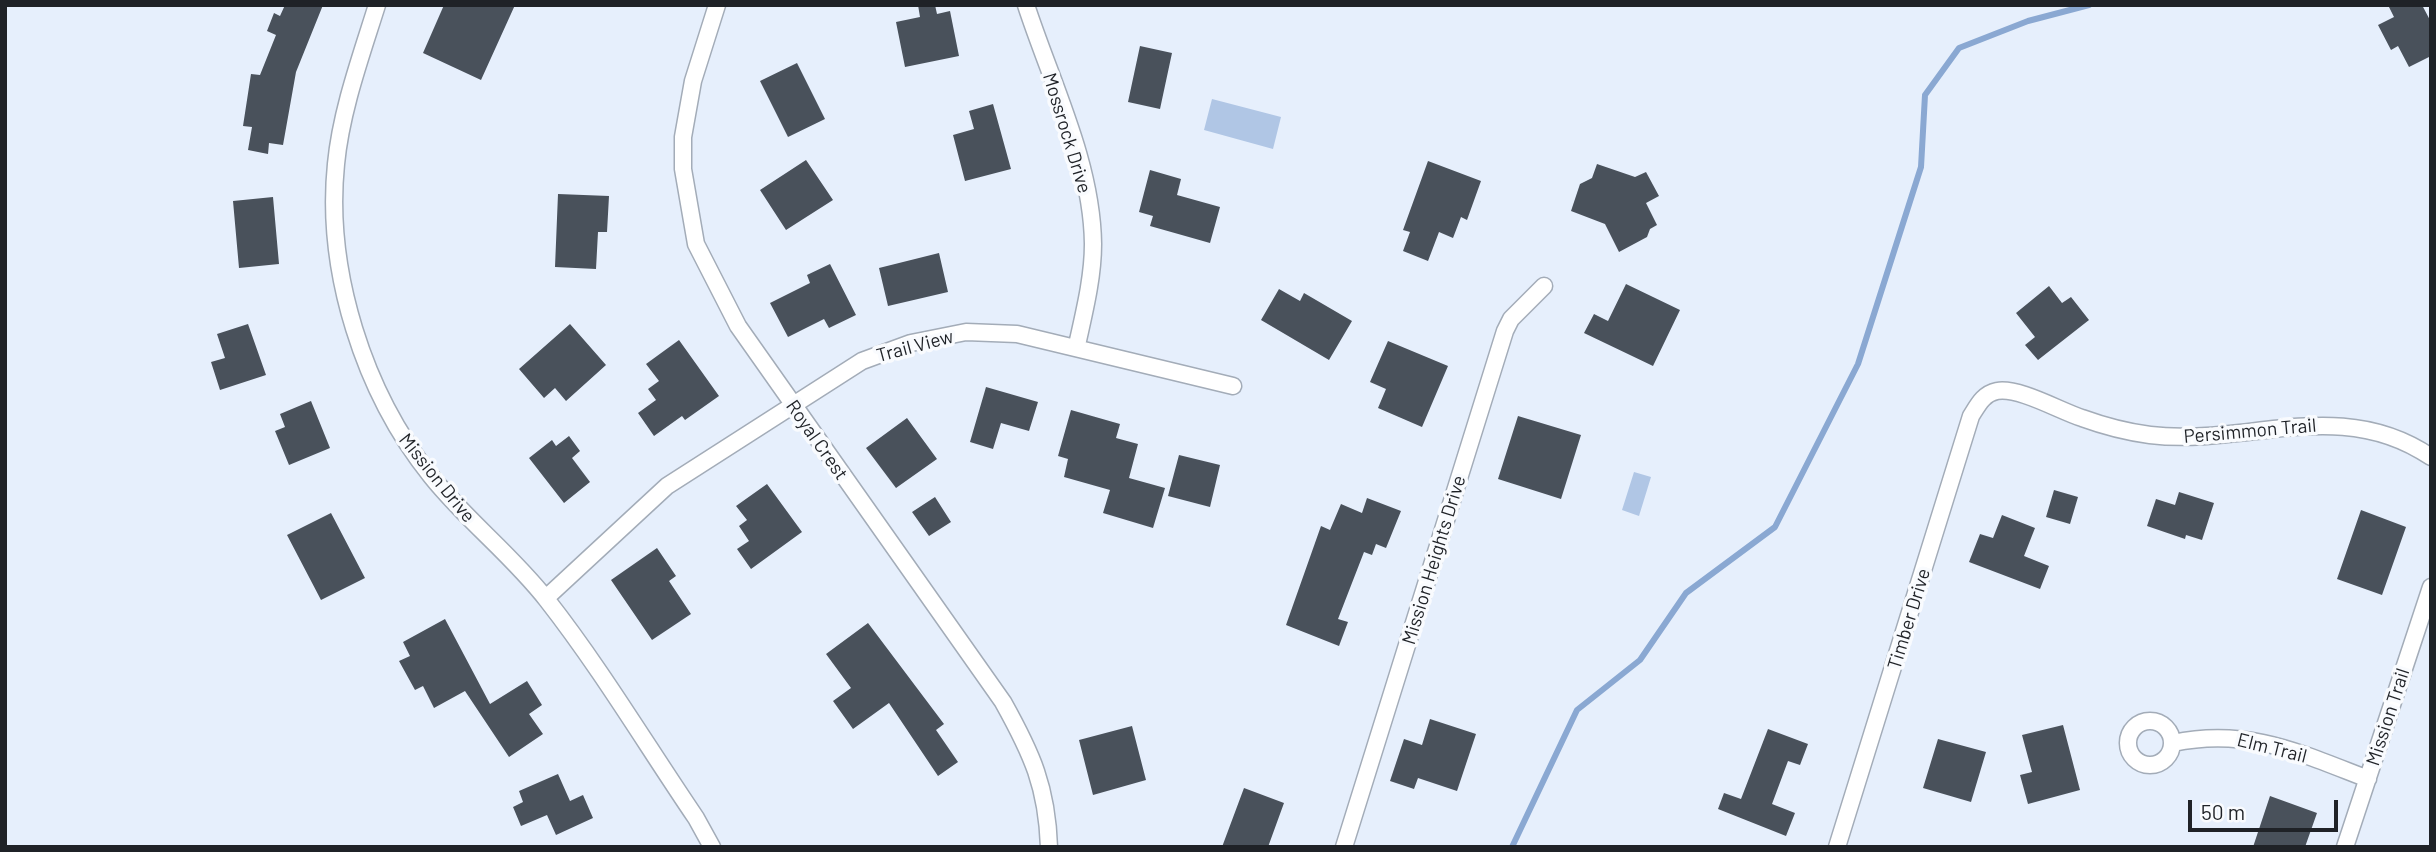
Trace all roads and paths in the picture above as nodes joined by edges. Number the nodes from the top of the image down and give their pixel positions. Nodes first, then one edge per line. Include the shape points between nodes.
1 (377, 5) edge
2 (717, 5) edge
3 (1026, 5) edge
4 (1544, 286) dead end
5 (1077, 345) junction
6 (1233, 386) dead end
7 (1987, 394) joint
8 (793, 407) junction
9 (2431, 457) edge
10 (2431, 587) edge
11 (546, 598) junction
12 (2173, 743) dead end
13 (2368, 779) junction
14 (712, 847) edge
15 (1049, 847) edge
16 (1344, 847) edge
17 (1837, 847) edge
18 (2345, 847) edge

1 - 11 street, Mission Drive via 336,164 335,232 357,334 383,402 412,452 454,503
2 - 8 street, Royal Crest via 686,110 683,169 688,205 696,244 715,286
3 - 5 street, Mossrock Drive via 1076,151 1091,215 1090,277
4 - 16 street, Mission Heights Drive via 1511,318 1505,331
5 - 6 street, Trail View
5 - 8 street, Trail View via 1017,334 940,336 862,361
7 - 9 street, Persimmon Trail via 2016,392 2084,419 2137,433 2168,437 2232,435 2298,425 2350,428 2386,437
7 - 17 street, Timber Drive via 1971,416
8 - 11 street, Trail View via 651,498
8 - 15 street, Royal Crest via 1003,702 1046,797
10 - 13 street, Mission Trail
11 - 14 street, Mission Drive
12 - 13 street, Elm Trail via 2203,736 2241,737
13 - 18 street, Mission Trail

